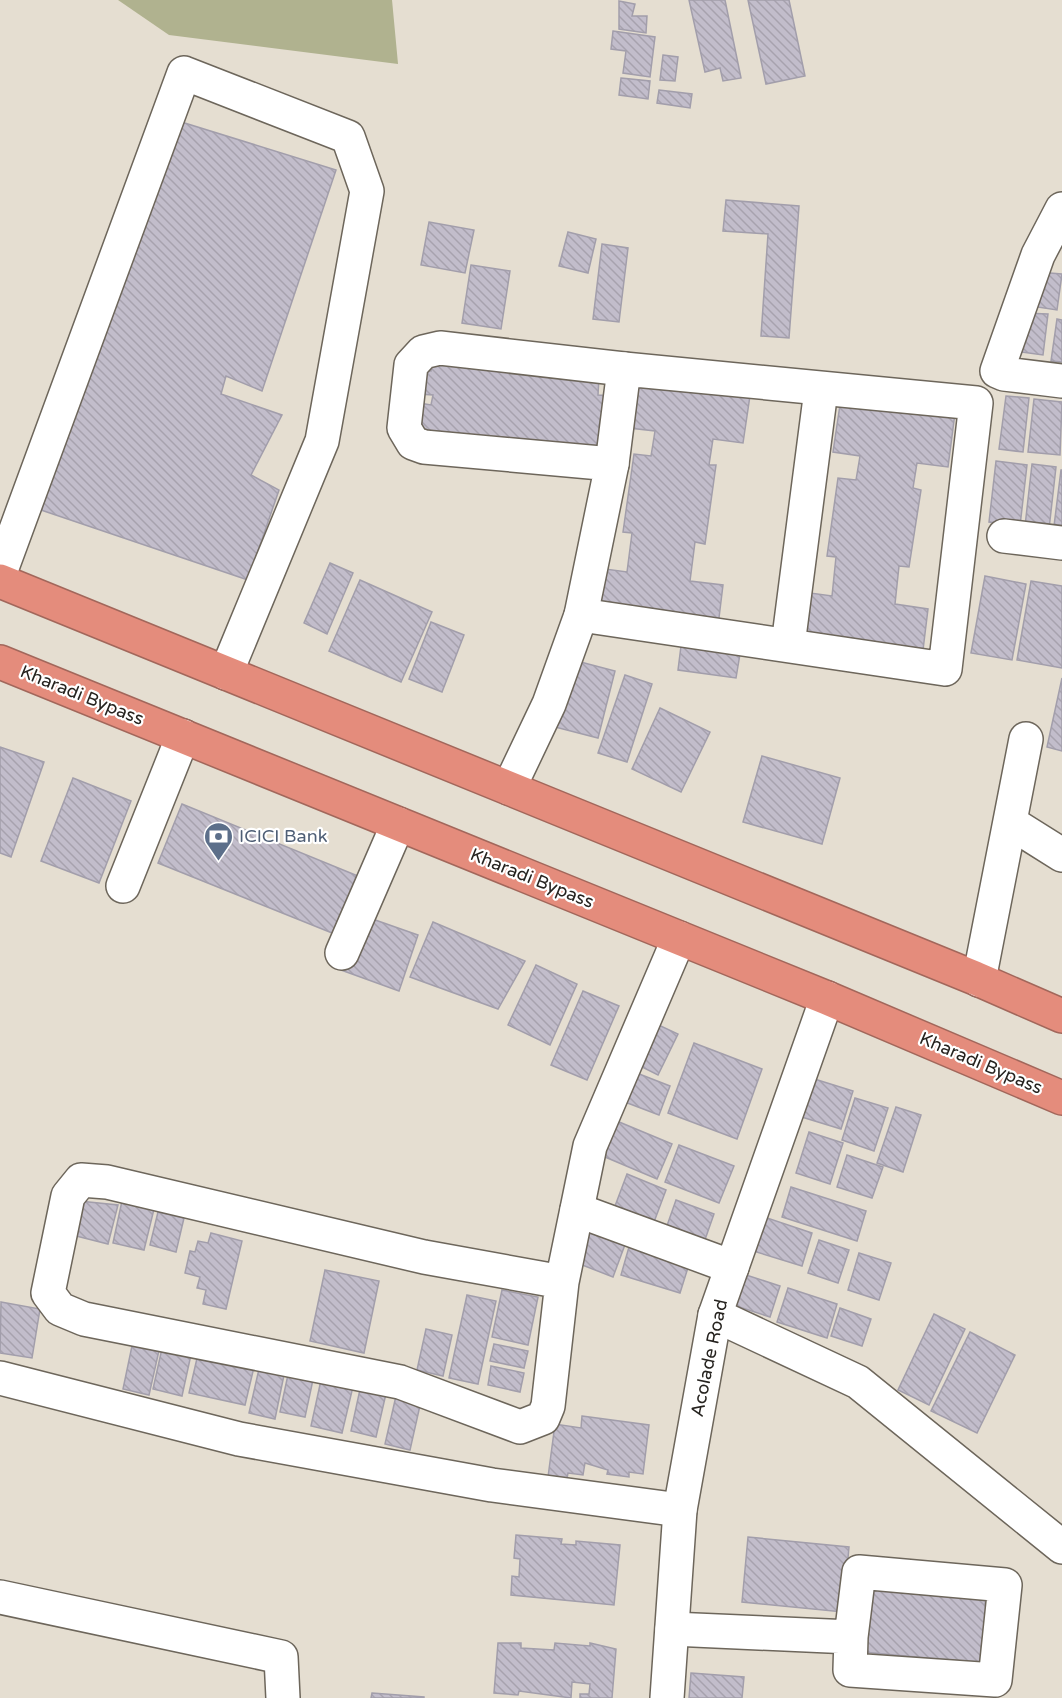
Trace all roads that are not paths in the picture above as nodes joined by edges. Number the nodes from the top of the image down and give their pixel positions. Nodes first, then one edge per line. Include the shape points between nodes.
1 (1062, 209) edge
2 (1050, 256) edge
3 (624, 369) junction
4 (1062, 381) edge
5 (821, 390) junction
6 (612, 464) junction
7 (1004, 536) dead end
8 (1062, 543) edge
9 (0, 573) edge
10 (0, 581) edge
11 (581, 615) junction
12 (788, 645) junction
13 (0, 662) edge
14 (226, 673) junction
15 (183, 736) junction
16 (1026, 739) dead end
17 (509, 788) junction
18 (1011, 823) junction
19 (398, 824) junction
20 (1062, 855) edge
21 (123, 886) dead end
22 (680, 939) junction
23 (342, 953) dead end
24 (979, 980) junction
25 (827, 998) junction
26 (1062, 1016) edge
27 (1062, 1098) edge
28 (577, 1210) junction
29 (732, 1267) junction
30 (562, 1282) junction
31 (715, 1315) junction
32 (0, 1378) edge
33 (680, 1510) junction
34 (1062, 1547) edge
35 (0, 1597) edge
36 (672, 1629) junction
37 (851, 1637) junction
38 (283, 1698) edge
39 (667, 1698) edge

1 - 2 street
2 - 4 street via 997,371
3 - 5 street
3 - 6 street
3 - 6 street via 440,348 423,352 411,365 404,428 413,443
5 - 12 street
5 - 12 street via 976,403 945,669
6 - 11 street
7 - 8 street
9 - 14 street via 184,73 348,136 367,191 322,441
10 - 14 highway
11 - 12 street
11 - 17 street via 549,704
13 - 15 highway, Kharadi Bypass
14 - 17 highway
15 - 19 highway, Kharadi Bypass
15 - 21 street
16 - 18 street
17 - 24 highway
18 - 20 street
18 - 24 street
19 - 22 highway, Kharadi Bypass
19 - 23 street
22 - 25 highway, Kharadi Bypass
22 - 28 street via 590,1146
24 - 26 highway
25 - 27 highway, Kharadi Bypass
25 - 29 street, Acolade Road
28 - 29 street
28 - 30 street
29 - 31 street, Acolade Road
30 - 30 street via 548,1406 543,1418 520,1427 399,1382 84,1319 60,1309 48,1293 68,1196 81,1180 107,1182 424,1257
31 - 33 street, Acolade Road
31 - 34 street via 858,1382
32 - 33 street via 238,1439 492,1485
33 - 36 street, Acolade Road
35 - 38 street via 282,1657
36 - 37 street
36 - 39 street, Acolade Road
37 - 37 street via 850,1670 995,1680 1005,1585 859,1572

